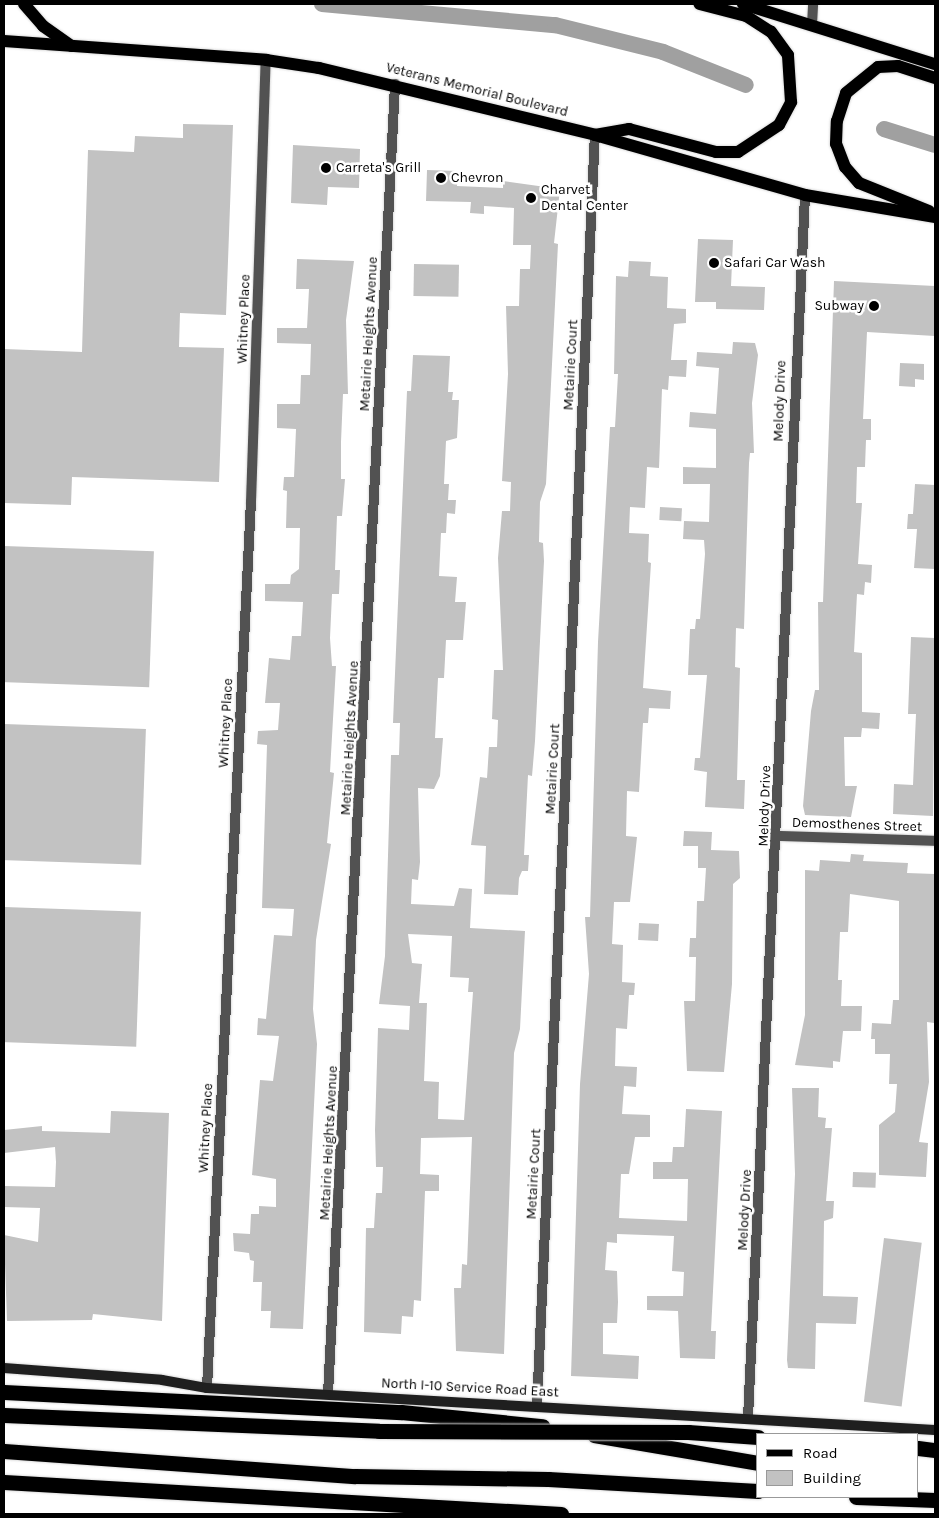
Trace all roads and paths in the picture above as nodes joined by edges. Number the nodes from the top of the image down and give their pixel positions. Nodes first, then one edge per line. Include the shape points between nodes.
1 (24, 4) edge
2 (700, 4) edge
3 (743, 4) edge
4 (812, 4) edge
5 (812, 25) junction
6 (4, 41) edge
7 (72, 46) junction
8 (266, 60) junction
9 (935, 64) edge
10 (935, 78) edge
11 (395, 84) junction
12 (596, 135) junction
13 (805, 195) junction
14 (935, 214) edge
15 (935, 218) edge
16 (778, 836) junction
17 (935, 841) edge
18 (4, 1368) edge
19 (207, 1388) junction
20 (4, 1392) edge
21 (328, 1394) junction
22 (537, 1405) junction
23 (4, 1415) edge
24 (748, 1418) junction
25 (935, 1430) edge
26 (756, 1437) edge
27 (919, 1448) edge
28 (935, 1450) edge
29 (4, 1451) edge
30 (756, 1463) edge
31 (4, 1482) edge
32 (756, 1491) edge
33 (882, 1498) edge
34 (935, 1500) edge
35 (561, 1514) edge

1 - 7 main road via 42,26
2 - 12 main road via 746,16 771,32 788,56 791,102 779,125 738,152 716,152 629,129
3 - 5 main road
4 - 5 street
5 - 9 main road
6 - 7 main road, Veterans Memorial Boulevard
7 - 8 main road, Veterans Memorial Boulevard
8 - 11 main road, Veterans Memorial Boulevard
8 - 19 street, Whitney Place via 251,502
10 - 14 main road via 898,66 878,67 860,78 846,93 837,121 836,144 845,168 859,183
11 - 12 main road, Veterans Memorial Boulevard
11 - 21 street, Metairie Heights Avenue
12 - 13 main road, Veterans Memorial Boulevard
12 - 22 street, Metairie Court
13 - 15 main road, Veterans Memorial Boulevard
13 - 16 street, Melody Drive
16 - 17 street, Demosthenes Street
16 - 24 street, Melody Drive
18 - 19 street, North I-10 Service Road East via 162,1380
19 - 21 street, North I-10 Service Road East
20 - 30 highway via 485,1420
21 - 22 street, North I-10 Service Road East
22 - 24 street, North I-10 Service Road East
23 - 26 highway, bridge via 379,1431
24 - 25 street, North I-10 Service Road East
27 - 28 highway
29 - 32 highway via 355,1476 548,1479
31 - 35 highway
33 - 34 highway

